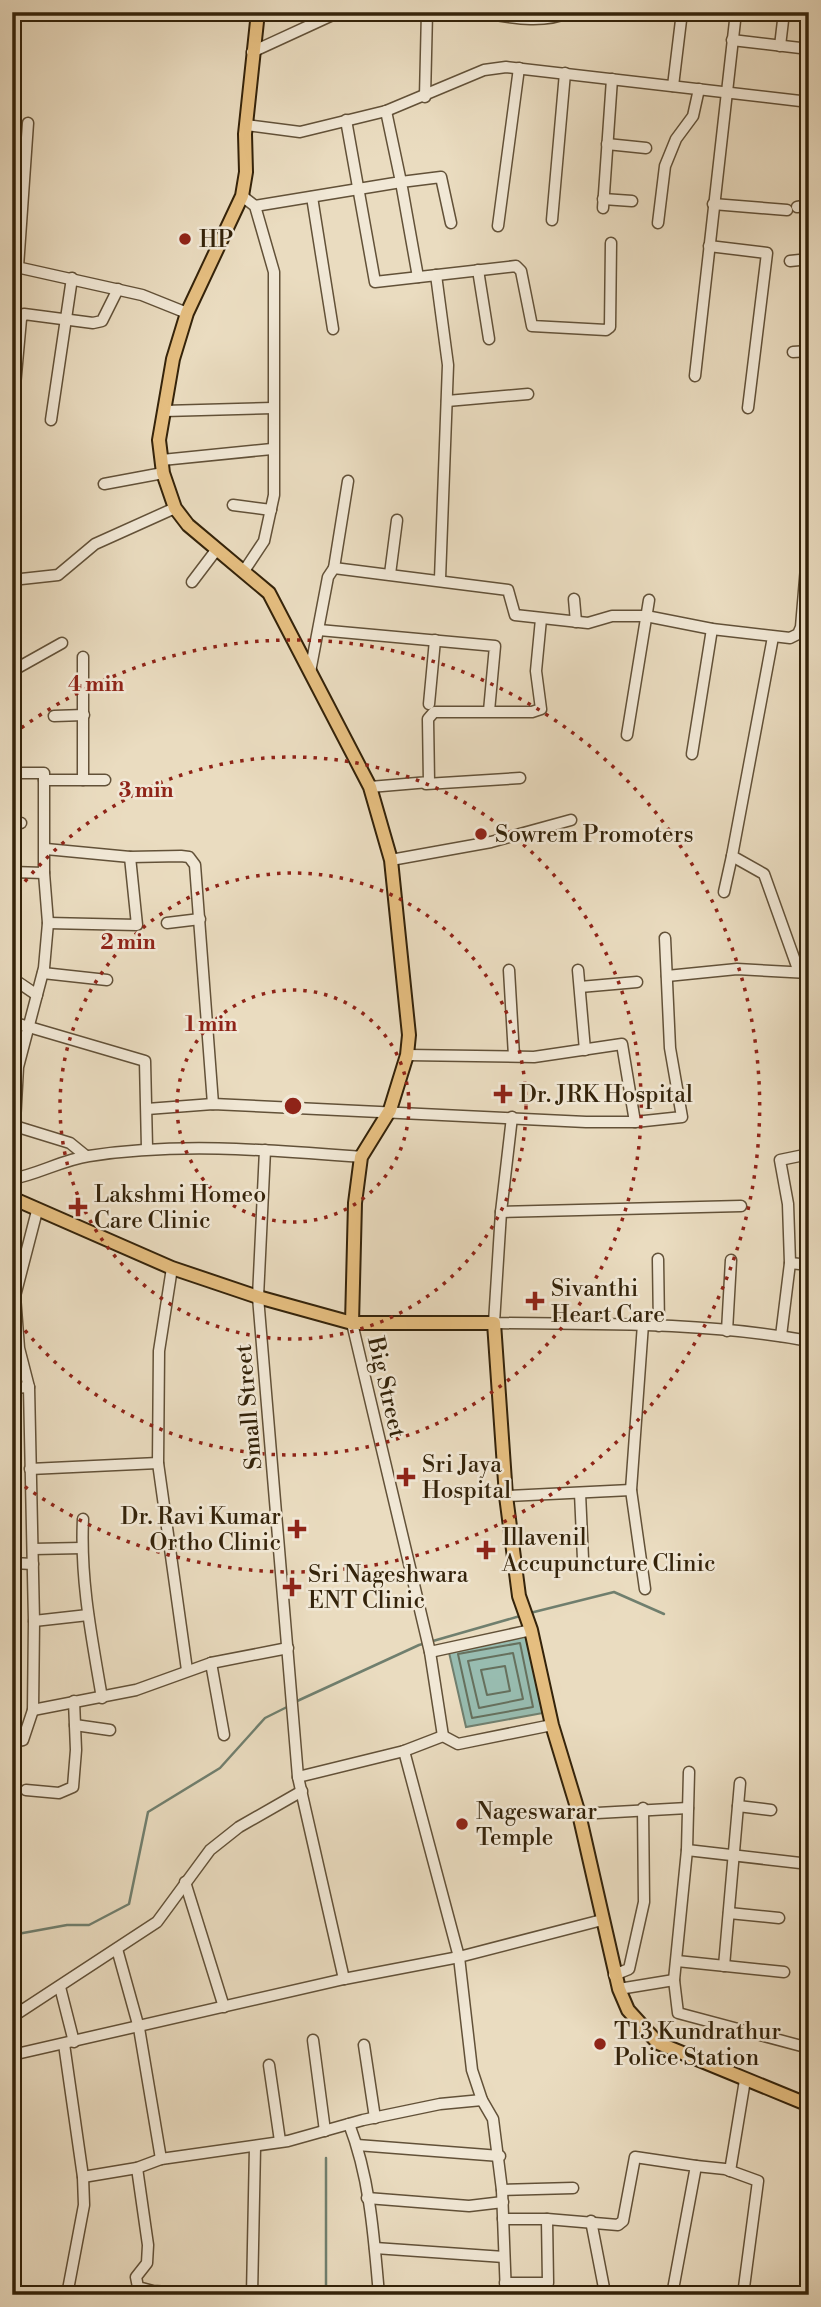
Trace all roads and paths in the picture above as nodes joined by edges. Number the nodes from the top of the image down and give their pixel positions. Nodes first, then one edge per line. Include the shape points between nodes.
1 (258, 12) edge
2 (339, 12) edge
3 (427, 12) edge
4 (477, 12) edge
5 (571, 12) edge
6 (682, 12) edge
7 (736, 12) edge
8 (784, 12) edge
9 (732, 40) junction
10 (780, 46) junction
11 (809, 49) edge
12 (252, 52) junction
13 (519, 68) junction
14 (565, 73) junction
15 (611, 79) junction
16 (673, 86) junction
17 (699, 89) junction
18 (726, 92) junction
19 (425, 97) junction
20 (809, 102) edge
21 (386, 111) junction
22 (346, 120) junction
23 (28, 123) dead end
24 (246, 125) junction
25 (607, 144) junction
26 (646, 148) dead end
27 (401, 182) junction
28 (357, 189) junction
29 (242, 196) junction
30 (312, 197) junction
31 (632, 201) dead end
32 (713, 204) junction
33 (809, 205) edge
34 (255, 206) junction
35 (552, 220) dead end
36 (450, 223) dead end
37 (658, 223) dead end
38 (498, 226) dead end
39 (611, 243) dead end
40 (709, 246) junction
41 (809, 259) edge
42 (790, 261) dead end
43 (15, 266) edge
44 (478, 270) junction
45 (436, 275) junction
46 (418, 277) junction
47 (72, 278) junction
48 (12, 282) edge
49 (118, 289) junction
50 (187, 313) junction
51 (66, 320) junction
52 (333, 329) dead end
53 (489, 339) dead end
54 (809, 351) edge
55 (793, 352) dead end
56 (695, 376) dead end
57 (528, 394) dead end
58 (447, 401) junction
59 (13, 408) edge
60 (273, 408) junction
61 (748, 408) dead end
62 (164, 411) junction
63 (51, 420) dead end
64 (272, 449) junction
65 (163, 467) junction
66 (348, 481) dead end
67 (104, 484) dead end
68 (233, 505) dead end
69 (175, 508) junction
70 (271, 510) junction
71 (397, 520) dead end
72 (809, 531) edge
73 (217, 549) junction
74 (334, 568) junction
75 (244, 571) junction
76 (390, 573) junction
77 (807, 573) edge
78 (440, 579) junction
79 (12, 580) edge
80 (192, 582) dead end
81 (574, 599) dead end
82 (649, 600) dead end
83 (646, 616) junction
84 (541, 619) junction
85 (576, 622) junction
86 (712, 629) junction
87 (319, 630) junction
88 (773, 636) junction
89 (435, 640) junction
90 (62, 643) dead end
91 (83, 657) dead end
92 (12, 671) edge
93 (310, 673) junction
94 (429, 704) dead end
95 (489, 711) junction
96 (84, 715) junction
97 (54, 716) dead end
98 (627, 735) dead end
99 (692, 754) dead end
100 (12, 773) edge
101 (520, 778) dead end
102 (44, 780) junction
103 (83, 780) junction
104 (105, 780) dead end
105 (426, 784) junction
106 (370, 787) junction
107 (571, 820) dead end
108 (46, 849) junction
109 (732, 856) junction
110 (130, 857) junction
111 (391, 860) junction
112 (12, 872) edge
113 (44, 873) junction
114 (724, 892) dead end
115 (200, 919) junction
116 (48, 923) junction
117 (167, 923) dead end
118 (665, 938) dead end
119 (509, 970) dead end
120 (578, 970) dead end
121 (804, 972) edge
122 (43, 974) junction
123 (667, 976) junction
124 (12, 978) edge
125 (107, 980) dead end
126 (637, 982) dead end
127 (580, 987) junction
128 (37, 995) junction
129 (12, 1022) edge
130 (29, 1027) junction
131 (585, 1050) junction
132 (407, 1055) junction
133 (514, 1056) junction
134 (213, 1104) junction
135 (147, 1109) junction
136 (390, 1110) junction
137 (512, 1117) junction
138 (635, 1122) junction
139 (147, 1148) junction
140 (265, 1150) junction
141 (809, 1154) edge
142 (86, 1156) junction
143 (361, 1157) junction
144 (12, 1179) edge
145 (13, 1200) edge
146 (741, 1206) dead end
147 (37, 1211) junction
148 (501, 1212) junction
149 (658, 1259) dead end
150 (731, 1260) dead end
151 (790, 1263) junction
152 (809, 1265) edge
153 (172, 1268) junction
154 (258, 1297) junction
155 (352, 1323) junction
156 (494, 1323) junction
157 (643, 1324) junction
158 (659, 1326) junction
159 (727, 1331) junction
160 (781, 1336) junction
161 (809, 1341) edge
162 (16, 1348) edge
163 (29, 1387) junction
164 (12, 1388) edge
165 (158, 1463) junction
166 (30, 1469) junction
167 (631, 1490) junction
168 (580, 1493) junction
169 (506, 1496) junction
170 (83, 1519) dead end
171 (82, 1548) junction
172 (33, 1549) junction
173 (583, 1559) dead end
174 (12, 1563) edge
175 (33, 1564) junction
176 (645, 1589) dead end
177 (88, 1615) junction
178 (34, 1621) junction
179 (531, 1630) junction
180 (288, 1648) junction
181 (430, 1652) junction
182 (211, 1663) junction
183 (187, 1670) junction
184 (102, 1698) junction
185 (74, 1701) junction
186 (33, 1710) junction
187 (75, 1725) junction
188 (552, 1725) junction
189 (110, 1730) dead end
190 (224, 1735) dead end
191 (443, 1736) junction
192 (12, 1742) edge
193 (404, 1751) junction
194 (689, 1772) dead end
195 (298, 1777) junction
196 (740, 1783) dead end
197 (26, 1790) dead end
198 (302, 1791) junction
199 (738, 1806) junction
200 (643, 1808) junction
201 (688, 1808) junction
202 (771, 1810) dead end
203 (579, 1814) junction
204 (687, 1850) junction
205 (733, 1856) junction
206 (809, 1864) edge
207 (185, 1882) junction
208 (729, 1913) junction
209 (779, 1918) dead end
210 (602, 1920) junction
211 (117, 1949) junction
212 (459, 1957) junction
213 (677, 1961) junction
214 (724, 1966) junction
215 (784, 1972) dead end
216 (614, 1975) junction
217 (344, 1979) junction
218 (674, 1980) junction
219 (60, 1987) junction
220 (619, 1989) junction
221 (224, 2007) junction
222 (12, 2017) edge
223 (139, 2028) junction
224 (313, 2040) dead end
225 (69, 2043) junction
226 (364, 2045) dead end
227 (809, 2048) edge
228 (12, 2055) edge
229 (269, 2065) dead end
230 (744, 2080) junction
231 (482, 2100) junction
232 (808, 2102) edge
233 (375, 2118) junction
234 (349, 2124) junction
235 (325, 2131) junction
236 (279, 2141) junction
237 (357, 2145) junction
238 (256, 2147) junction
239 (500, 2156) junction
240 (161, 2159) junction
241 (696, 2165) junction
242 (137, 2168) junction
243 (730, 2171) junction
244 (83, 2177) junction
245 (573, 2189) dead end
246 (502, 2190) junction
247 (367, 2198) junction
248 (503, 2202) junction
249 (503, 2219) junction
250 (548, 2219) junction
251 (591, 2221) junction
252 (375, 2248) junction
253 (504, 2257) junction
254 (505, 2283) junction
255 (605, 2293) dead end
256 (67, 2295) edge
257 (220, 2295) edge
258 (252, 2295) edge
259 (379, 2295) edge
260 (506, 2295) edge
261 (673, 2295) edge
262 (743, 2295) edge

1 - 12 main road
2 - 12 street
3 - 19 street
4 - 5 street via 553,19
6 - 16 street
7 - 9 street
8 - 10 street
9 - 10 street
9 - 18 street
10 - 11 street
12 - 24 main road
13 - 14 street
13 - 19 street via 484,71
13 - 38 street
14 - 15 street
14 - 35 street
15 - 16 street
15 - 25 street
16 - 17 street
17 - 18 street
17 - 37 street via 693,116 676,139 666,166
18 - 20 street
18 - 32 street
19 - 21 street
21 - 22 street
21 - 27 street
22 - 24 street via 300,132
22 - 28 street
23 - 43 street
24 - 29 main road
25 - 26 street
25 - 31 street via 603,203
27 - 28 street
27 - 36 street via 441,177
27 - 46 street
28 - 30 street
28 - 46 street via 373,279 379,283
29 - 34 street
29 - 50 main road
30 - 34 street
30 - 52 street
32 - 33 street via 792,209
32 - 40 street
34 - 60 street via 274,272
39 - 44 street via 610,327 606,330 532,326 519,267
40 - 56 street
40 - 61 street via 767,253
41 - 42 street
43 - 47 street
43 - 48 street
44 - 45 street
44 - 53 street
45 - 46 street
45 - 58 street via 448,365
47 - 49 street
47 - 51 street
49 - 50 street
49 - 51 street via 102,321
50 - 62 main road
51 - 59 street via 26,312 20,318
51 - 63 street
54 - 55 street
57 - 58 street
58 - 78 street
60 - 62 street
60 - 64 street
62 - 65 main road via 159,440
64 - 65 street
64 - 70 street
65 - 67 street
65 - 69 main road
66 - 74 street
68 - 70 street
69 - 73 main road
69 - 79 street via 95,544 58,575
70 - 75 street via 264,541
71 - 76 street
72 - 77 street
73 - 75 main road
73 - 80 street
74 - 76 street
74 - 87 street via 328,577
75 - 93 main road via 269,593
76 - 78 street
77 - 88 street via 798,634
78 - 84 street via 508,590 513,614
81 - 85 street
82 - 83 street
83 - 85 street
83 - 86 street
83 - 98 street
84 - 85 street
84 - 95 street via 536,671 541,709
86 - 88 street
86 - 99 street
87 - 89 street
87 - 93 street
88 - 109 street
89 - 94 street
89 - 95 street via 495,646
90 - 92 street
91 - 96 street
93 - 106 main road
95 - 105 street via 429,715 430,778
96 - 97 street
96 - 103 street
100 - 102 street via 44,773
101 - 105 street
102 - 103 street
102 - 108 street
103 - 104 street
105 - 106 street
106 - 111 main road
107 - 111 street via 491,842
108 - 110 street
108 - 113 street
109 - 114 street
109 - 121 street via 764,874
110 - 115 street via 188,857 195,864
110 - 116 street via 137,925
111 - 132 main road via 409,1035
112 - 113 street
113 - 116 street
115 - 117 street
115 - 134 street
116 - 122 street
118 - 123 street
119 - 133 street
120 - 127 street
121 - 123 street via 737,969
122 - 125 street
122 - 128 street
123 - 138 street via 670,1048 682,1116
124 - 128 street
126 - 127 street
127 - 131 street
128 - 130 street
129 - 130 street
130 - 135 street via 145,1061
130 - 142 street via 18,1067 15,1122 18,1127 70,1143
131 - 133 street
131 - 138 street via 622,1044
132 - 133 street
132 - 136 main road
134 - 135 street
134 - 136 street
135 - 139 street
136 - 137 street
136 - 143 main road
137 - 138 street
137 - 148 street
139 - 140 street
139 - 142 street
140 - 143 street
140 - 154 street, Small Street
141 - 151 street via 780,1160 788,1204
142 - 144 street
143 - 155 main road via 355,1203
145 - 147 main road
146 - 148 street
147 - 153 main road
147 - 162 street via 15,1296
148 - 156 street
149 - 158 street
150 - 159 street
151 - 152 street
151 - 160 street
153 - 154 main road
153 - 165 street via 159,1351
154 - 155 main road
154 - 180 street, Small Street
155 - 156 main road
155 - 181 street, Big Street
156 - 157 street
156 - 169 main road
157 - 158 street
157 - 167 street
158 - 159 street
159 - 160 street
160 - 161 street
162 - 163 street
163 - 164 street
163 - 166 street
165 - 166 street
165 - 183 street
166 - 172 street
167 - 168 street
167 - 176 street
168 - 169 street
168 - 173 street
169 - 179 main road via 519,1596
170 - 171 street
171 - 172 street
171 - 177 street
172 - 175 street
174 - 175 street
175 - 178 street
177 - 178 street
177 - 184 street
178 - 186 street
179 - 181 street
179 - 188 main road
180 - 182 street
180 - 195 street, Small Street
181 - 191 street, Big Street
182 - 183 street
182 - 190 street
183 - 184 street
184 - 185 street
185 - 186 street
185 - 187 street
186 - 192 street via 23,1740
187 - 189 street
187 - 197 street via 73,1787 58,1793
188 - 191 street via 458,1744
188 - 203 main road
191 - 193 street
193 - 195 street
193 - 212 street
194 - 201 street
195 - 198 street, Small Street
196 - 199 street
198 - 207 street via 239,1827 210,1850
198 - 217 street, Small Street
199 - 202 street
199 - 205 street
200 - 201 street
200 - 203 street
200 - 216 street via 644,1902 629,1969
201 - 204 street
203 - 210 main road
204 - 205 street
204 - 213 street
205 - 206 street
205 - 208 street
207 - 211 street via 157,1922
207 - 221 street
208 - 209 street
208 - 214 street
210 - 212 street
210 - 216 main road
211 - 219 street
211 - 223 street
212 - 217 street
212 - 231 street via 472,2070
213 - 214 street
213 - 218 street
214 - 215 street
216 - 220 main road
217 - 221 street
218 - 220 street
218 - 227 street via 678,2014
219 - 222 street
219 - 225 street
220 - 230 main road via 628,2010 658,2043
221 - 223 street
223 - 225 street
223 - 240 street
224 - 235 street
225 - 228 street
225 - 244 street
226 - 233 street
229 - 236 street
230 - 232 main road
230 - 243 street
231 - 233 street
231 - 239 street via 494,2119
233 - 234 street
234 - 235 street
234 - 237 street
235 - 236 street
236 - 238 street
237 - 239 street
237 - 247 street
238 - 240 street
238 - 258 street
239 - 246 street
240 - 242 street
241 - 243 street
241 - 251 street via 635,2157 621,2224
241 - 261 street
242 - 244 street
242 - 257 street via 148,2245 148,2263 136,2277 138,2287
243 - 262 street via 758,2181
244 - 256 street via 84,2205
245 - 246 street
246 - 248 street
247 - 248 street via 468,2206
247 - 252 street
248 - 249 street
249 - 250 street
249 - 253 street
250 - 251 street
250 - 254 street via 548,2283
251 - 255 street
252 - 253 street
252 - 259 street
253 - 254 street
254 - 260 street

